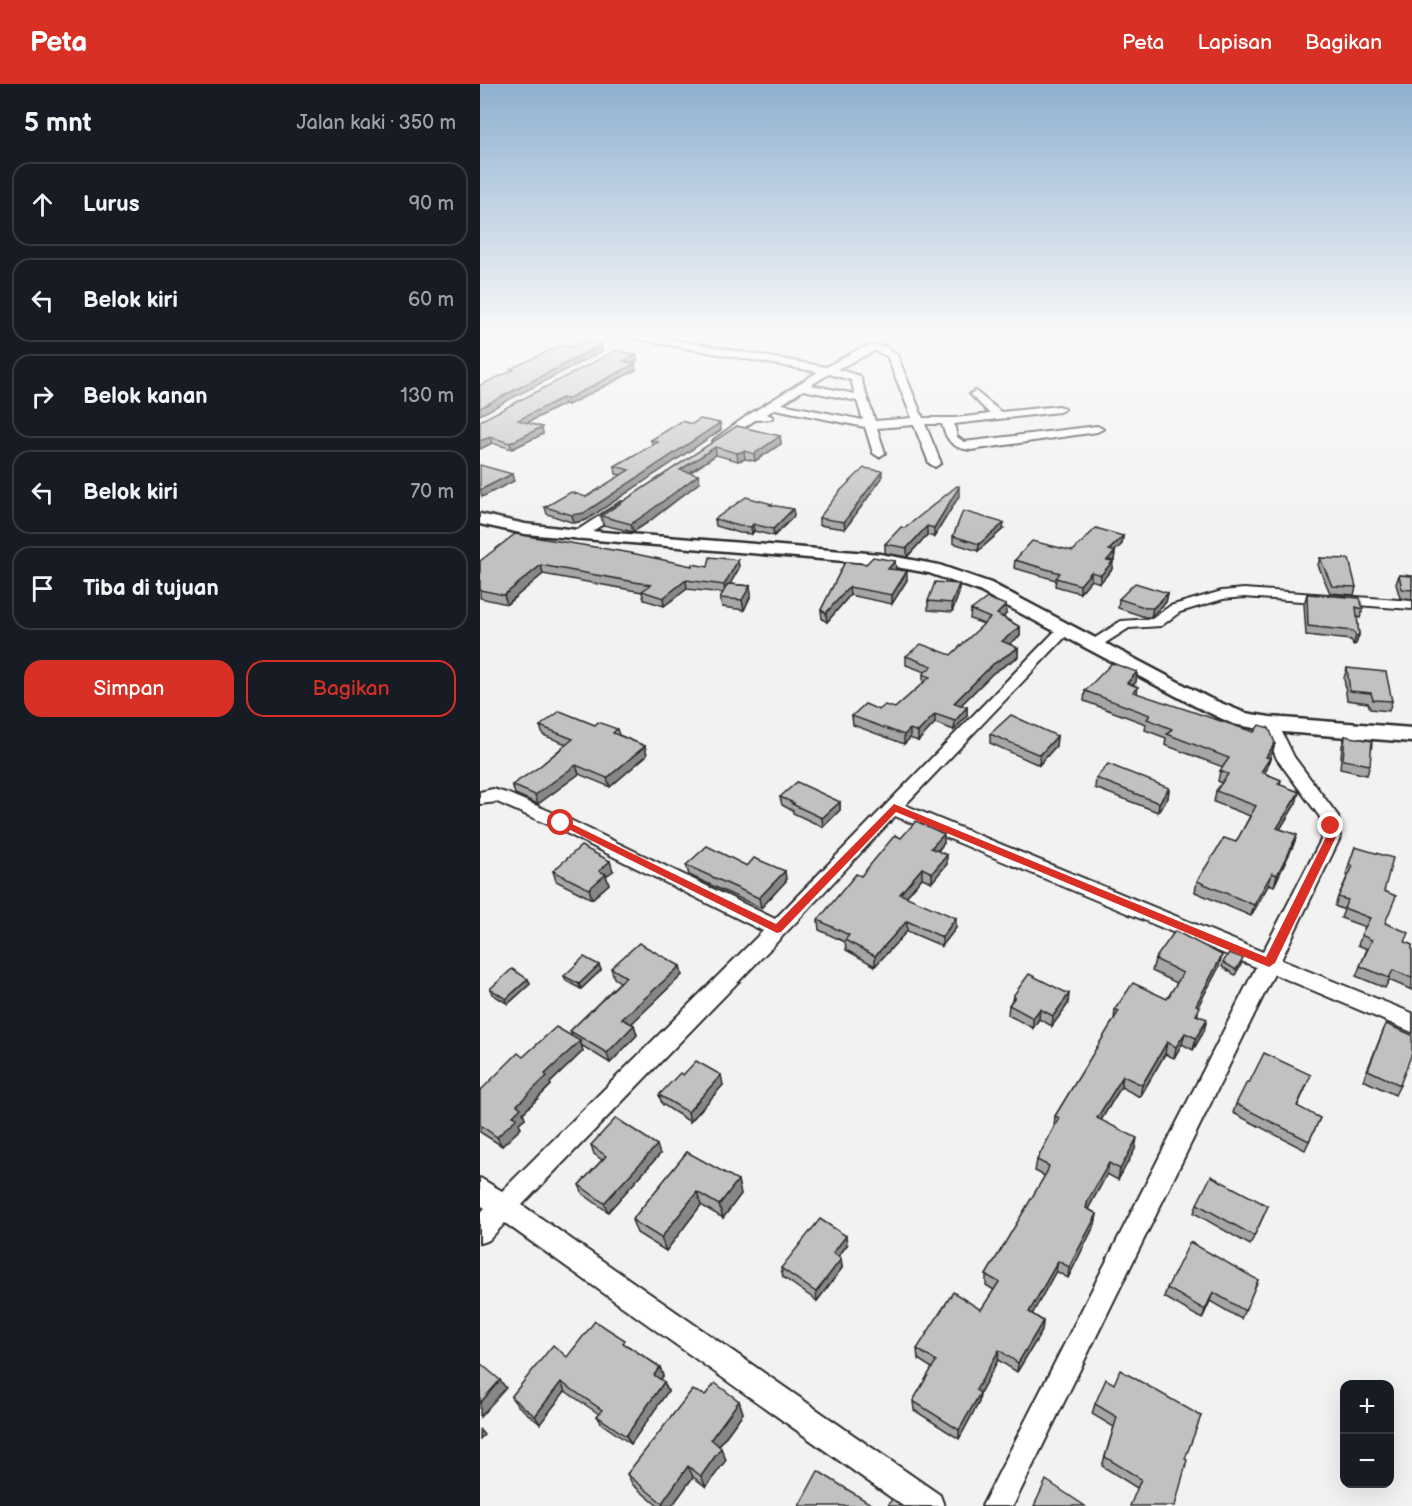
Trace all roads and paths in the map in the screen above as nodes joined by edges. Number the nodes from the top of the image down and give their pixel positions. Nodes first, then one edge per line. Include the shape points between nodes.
1 (782, 399) edge
2 (861, 399) edge
3 (909, 399) edge
4 (981, 399) edge
5 (773, 405) junction
6 (1059, 409) dead end
7 (756, 416) junction
8 (999, 416) junction
9 (785, 420) dead end
10 (918, 421) junction
11 (946, 421) junction
12 (870, 425) junction
13 (1097, 429) dead end
14 (712, 446) edge
15 (879, 453) dead end
16 (935, 463) dead end
17 (632, 499) edge
18 (480, 519) edge
19 (577, 535) junction
20 (1412, 605) edge
21 (1064, 630) junction
22 (1094, 644) junction
23 (1270, 724) junction
24 (1412, 735) edge
25 (480, 798) edge
26 (894, 808) junction
27 (777, 929) junction
28 (1269, 963) junction
29 (1412, 1023) edge
30 (480, 1190) edge
31 (504, 1207) junction
32 (480, 1231) edge
33 (929, 1506) edge
34 (997, 1506) edge

1 - 5 street
2 - 12 street
3 - 10 street
4 - 8 street
5 - 7 street
5 - 12 street
6 - 8 street
7 - 9 street
7 - 14 street
8 - 11 street
10 - 11 street
10 - 12 street
10 - 16 street
11 - 13 street via 952,439 971,446
12 - 15 street
17 - 19 street
18 - 19 street
19 - 21 street via 920,564 985,587
20 - 22 street via 1245,593 1175,609 1156,623 1126,624
21 - 22 street
21 - 26 street via 982,711
22 - 23 street via 1202,702 1240,719
23 - 24 street
23 - 28 street via 1286,759 1329,816 1331,837
25 - 27 street via 503,798 561,823
26 - 27 street
26 - 28 street
27 - 31 street
28 - 29 street
28 - 34 street
30 - 31 street
31 - 32 street
31 - 33 street

